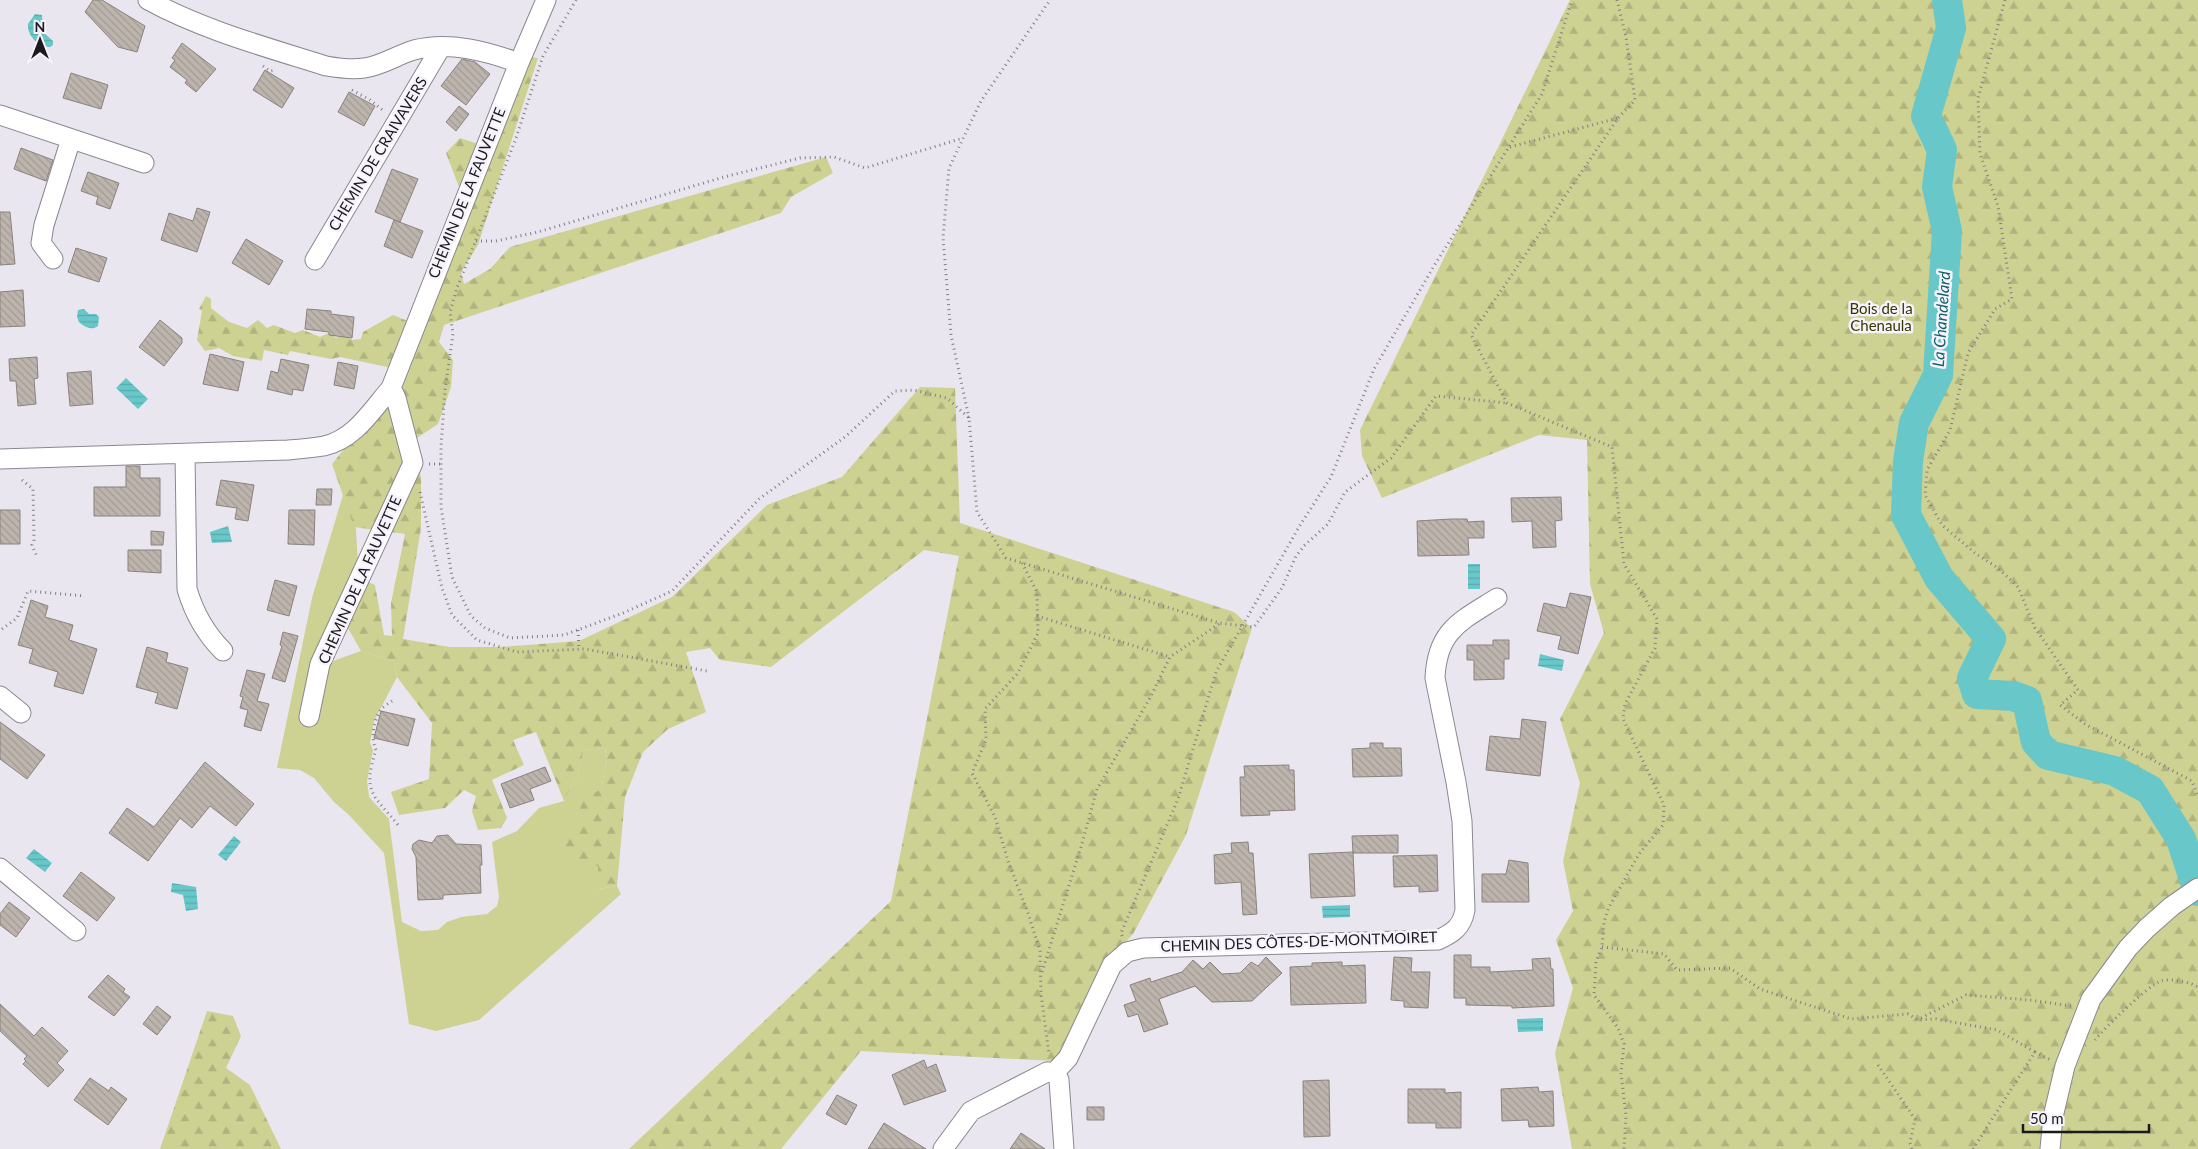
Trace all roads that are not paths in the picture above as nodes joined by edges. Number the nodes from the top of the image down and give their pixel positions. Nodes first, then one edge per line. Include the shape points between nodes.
1 (148, 0) edge
2 (546, 0) edge
3 (441, 47) junction
4 (519, 63) junction
5 (0, 114) edge
6 (71, 138) junction
7 (144, 163) dead end
8 (53, 260) dead end
9 (315, 260) dead end
10 (391, 388) junction
11 (185, 454) junction
12 (0, 459) edge
13 (1497, 598) dead end
14 (223, 650) dead end
15 (0, 696) edge
16 (21, 713) dead end
17 (309, 717) dead end
18 (0, 868) edge
19 (2198, 888) edge
20 (76, 931) dead end
21 (1055, 1072) junction
22 (943, 1149) edge
23 (1064, 1149) edge
24 (2050, 1149) edge

1 - 3 street via 194,22 326,66 365,68 415,50
2 - 4 street, CHEMIN DE LA FAUVETTE
3 - 4 street via 486,52
3 - 9 street, CHEMIN DE CRAIVAVERS
4 - 10 street, CHEMIN DE LA FAUVETTE
5 - 6 street
6 - 7 street
6 - 8 street via 41,243
10 - 11 street, CHEMIN DE LA FAUVETTE via 356,429 341,440 324,446
10 - 17 street, CHEMIN DE LA FAUVETTE via 413,463 320,664
11 - 12 street, CHEMIN DE LA FAUVETTE
11 - 14 street via 187,589 193,608 208,634
13 - 21 street, CHEMIN DES CÔTES-DE-MONTMOIRET via 1458,624 1442,642 1435,666 1462,821 1464,910 1463,921 1457,929 1438,940 1143,948 1127,952 1112,965 1068,1058
15 - 16 street
18 - 20 street
19 - 24 street via 2172,906 2128,948 2091,999 2065,1066 2053,1117
21 - 22 street via 1047,1072 971,1110
21 - 23 street via 1059,1080

